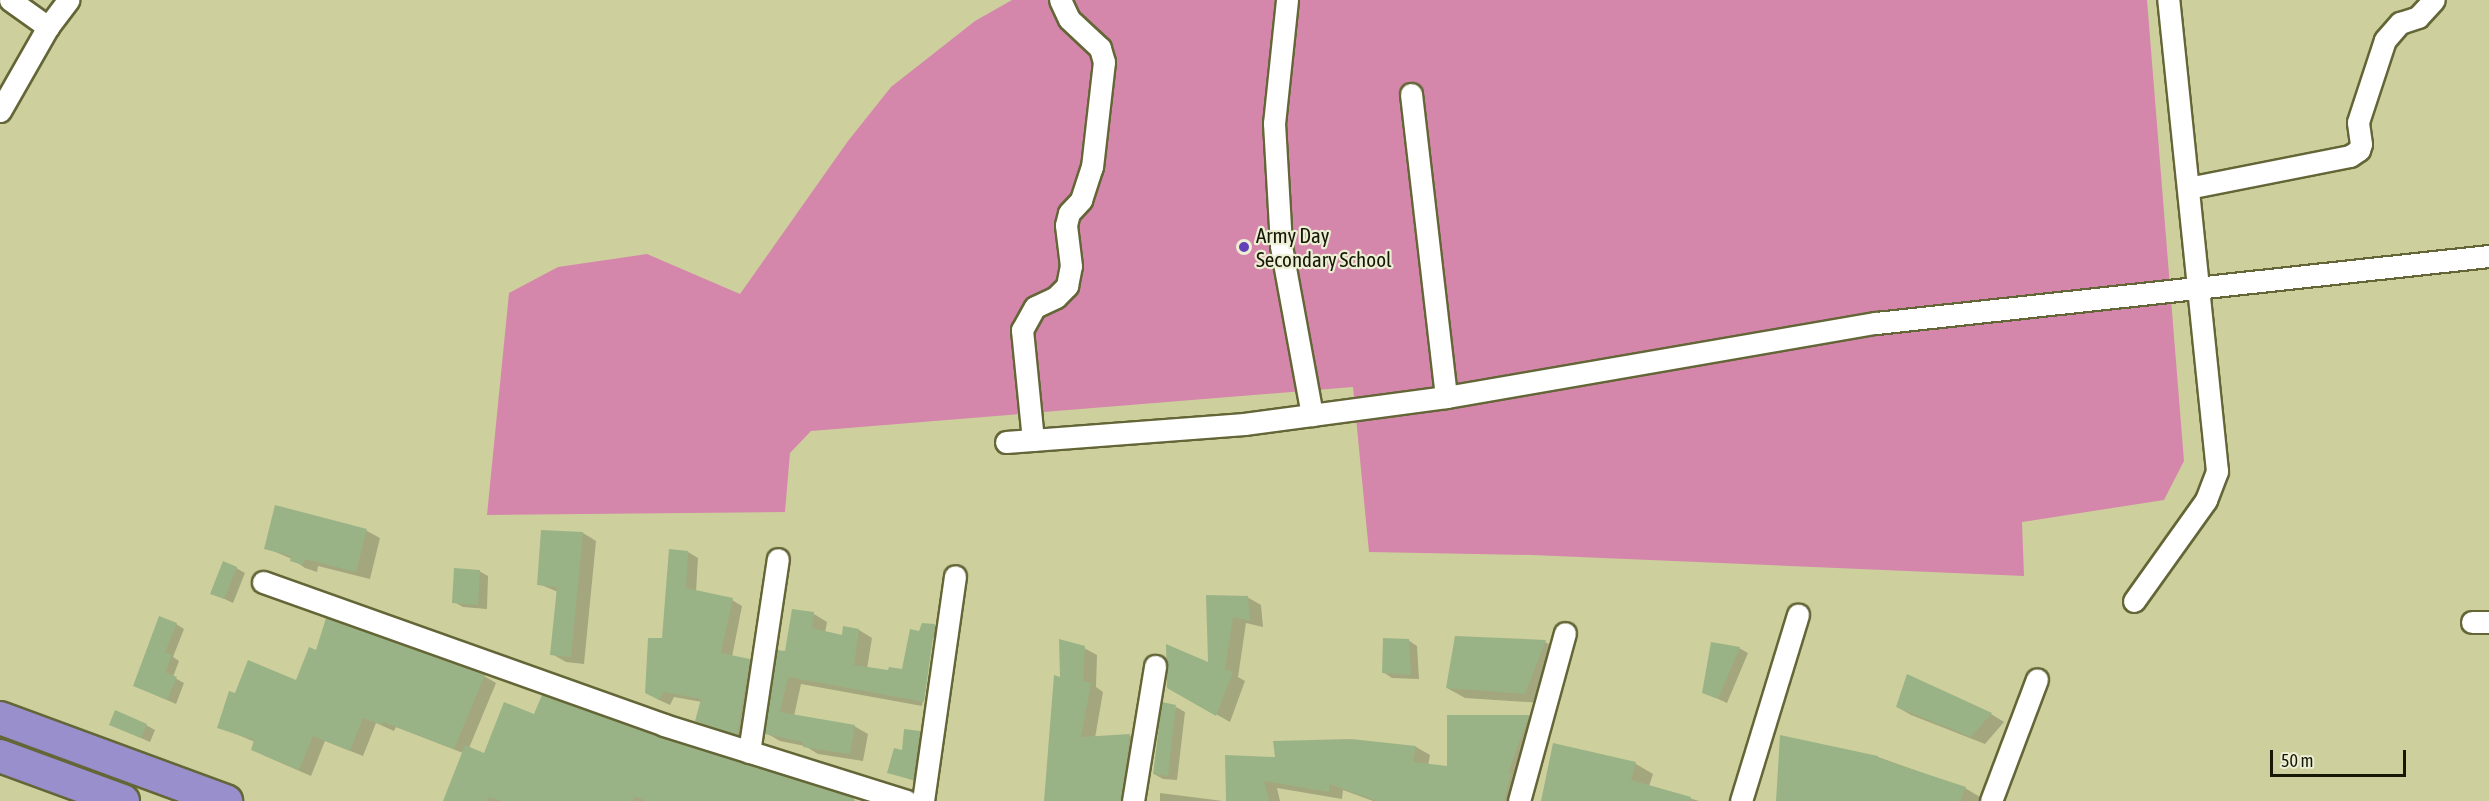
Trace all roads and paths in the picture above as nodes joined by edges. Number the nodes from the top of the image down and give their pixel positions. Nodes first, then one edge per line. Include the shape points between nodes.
1 (10, 0) edge
2 (68, 0) edge
3 (1060, 0) edge
4 (1287, 0) edge
5 (2168, 0) edge
6 (2434, 0) edge
7 (48, 27) junction
8 (1410, 94) dead end
9 (0, 111) edge
10 (2188, 188) junction
11 (2489, 256) edge
12 (2198, 289) junction
13 (1446, 398) junction
14 (1312, 415) junction
15 (1033, 440) junction
16 (1006, 442) dead end
17 (778, 559) dead end
18 (955, 576) dead end
19 (263, 582) dead end
20 (2134, 601) dead end
21 (1798, 615) dead end
22 (1565, 633) dead end
23 (1155, 666) dead end
24 (2037, 678) dead end
25 (0, 718) edge
26 (749, 752) junction
27 (0, 756) edge
28 (123, 801) edge
29 (226, 801) edge
30 (906, 801) edge
31 (923, 801) edge
32 (1133, 801) edge
33 (1519, 801) edge
34 (1742, 801) edge
35 (1991, 801) edge

1 - 7 street
2 - 7 street
3 - 15 street via 1069,19 1100,48 1104,62 1092,167 1081,200 1069,213 1066,225 1071,266 1067,286 1035,308 1022,330
4 - 14 street via 1274,123 1281,246
5 - 10 street
6 - 10 street via 2418,17 2400,23 2385,40 2358,122 2360,150 2350,156
7 - 9 street
8 - 13 street
10 - 12 street
11 - 12 street
12 - 13 street via 1876,323
12 - 20 street via 2217,471 2205,500
13 - 14 street
14 - 15 street
15 - 16 street
17 - 26 street
18 - 31 street
19 - 26 street
21 - 34 street
22 - 33 street
23 - 32 street
24 - 35 street
25 - 29 highway
26 - 30 street
27 - 28 highway

